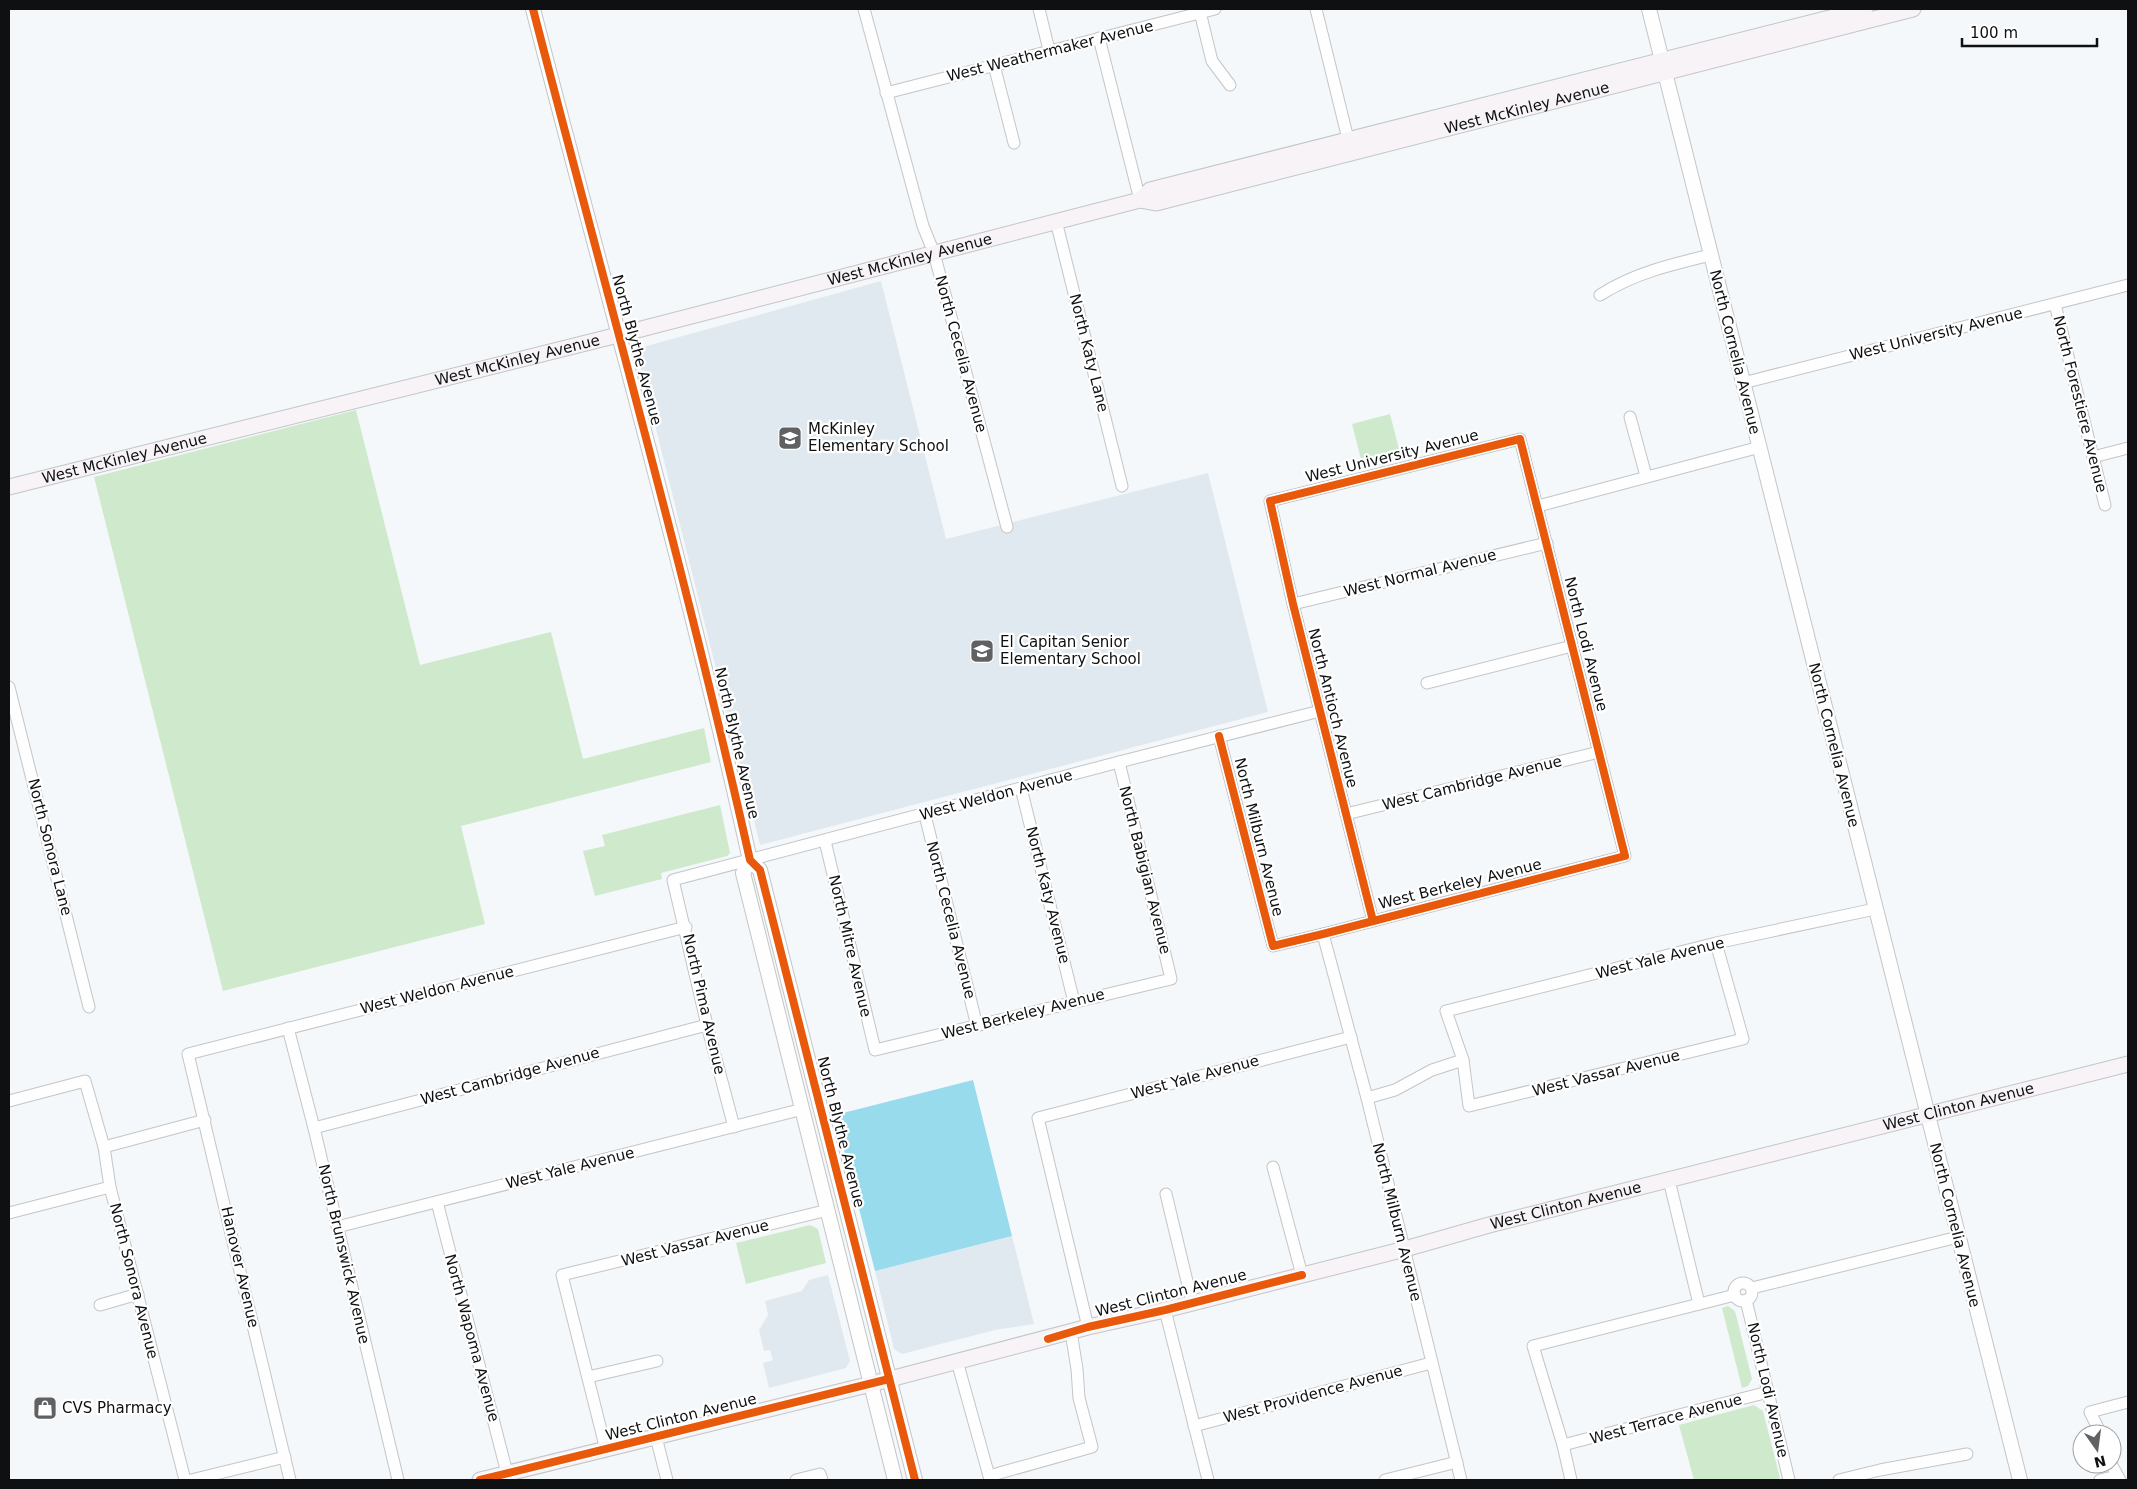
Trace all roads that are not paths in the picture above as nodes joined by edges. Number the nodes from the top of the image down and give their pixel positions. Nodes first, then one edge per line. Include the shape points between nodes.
1 (533, 9) edge
2 (864, 9) edge
3 (1039, 9) edge
4 (1215, 9) edge
5 (1316, 9) edge
6 (1649, 9) edge
7 (1865, 9) edge
8 (1914, 9) edge
9 (1200, 12) junction
10 (1099, 38) junction
11 (1049, 50) junction
12 (994, 65) junction
13 (1664, 66) junction
14 (1230, 85) dead end
15 (886, 93) junction
16 (1348, 139) junction
17 (1014, 144) dead end
18 (1140, 200) junction
19 (1056, 221) junction
20 (934, 252) junction
21 (1711, 255) junction
22 (2128, 285) edge
23 (1600, 295) dead end
24 (2055, 304) junction
25 (618, 335) junction
26 (1743, 383) junction
27 (1630, 417) dead end
28 (1520, 439) joint
29 (1760, 447) junction
30 (2128, 448) edge
31 (2093, 457) junction
32 (1646, 476) junction
33 (1122, 486) dead end
34 (9, 487) edge
35 (1270, 500) joint
36 (2105, 505) dead end
37 (1538, 506) junction
38 (1007, 527) dead end
39 (1547, 543) junction
40 (1293, 604) junction
41 (1572, 646) junction
42 (1427, 683) dead end
43 (9, 688) edge
44 (1320, 711) junction
45 (1219, 736) junction
46 (1599, 752) junction
47 (1118, 762) junction
48 (1021, 788) junction
49 (1346, 814) junction
50 (925, 815) junction
51 (825, 841) junction
52 (1625, 856) joint
53 (750, 860) junction
54 (673, 880) joint
55 (1875, 909) junction
56 (1373, 921) junction
57 (686, 927) junction
58 (1323, 934) junction
59 (1716, 944) junction
60 (1273, 946) joint
61 (1172, 978) joint
62 (1074, 1002) junction
63 (89, 1006) dead end
64 (707, 1024) junction
65 (977, 1026) junction
66 (288, 1028) junction
67 (1351, 1037) junction
68 (875, 1050) joint
69 (188, 1054) joint
70 (1463, 1060) junction
71 (2128, 1064) edge
72 (1367, 1098) junction
73 (9, 1101) edge
74 (803, 1109) junction
75 (1927, 1115) junction
76 (205, 1120) junction
77 (734, 1127) junction
78 (314, 1128) junction
79 (104, 1147) junction
80 (1273, 1167) dead end
81 (1669, 1180) junction
82 (110, 1187) junction
83 (1166, 1194) dead end
84 (437, 1202) junction
85 (828, 1210) junction
86 (9, 1213) edge
87 (337, 1227) junction
88 (1958, 1237) junction
89 (1405, 1249) junction
90 (1302, 1275) junction
91 (1752, 1288) junction
92 (138, 1294) junction
93 (1735, 1295) junction
94 (1746, 1300) junction
95 (1192, 1302) junction
96 (1699, 1304) junction
97 (100, 1305) dead end
98 (1165, 1310) junction
99 (1088, 1327) junction
100 (1071, 1332) junction
101 (657, 1361) dead end
102 (957, 1361) junction
103 (1431, 1363) junction
104 (588, 1377) junction
105 (889, 1379) junction
106 (871, 1384) junction
107 (1768, 1392) junction
108 (2128, 1402) edge
109 (2096, 1424) edge
110 (1194, 1426) junction
111 (656, 1437) junction
112 (1563, 1445) junction
113 (606, 1450) junction
114 (1967, 1454) dead end
115 (285, 1457) junction
116 (1457, 1462) junction
117 (508, 1473) junction
118 (1881, 1475) edge
119 (821, 1477) edge
120 (2118, 1478) edge
121 (185, 1480) edge
122 (190, 1480) edge
123 (290, 1480) edge
124 (398, 1480) edge
125 (480, 1480) edge
126 (668, 1480) edge
127 (796, 1480) edge
128 (895, 1480) edge
129 (915, 1480) edge
130 (1208, 1480) edge
131 (1385, 1480) edge
132 (1462, 1480) edge
133 (1571, 1480) edge
134 (1789, 1480) edge
135 (1839, 1480) edge
136 (2020, 1480) edge
137 (2100, 1480) edge

1 - 25 street, North Blythe Avenue
2 - 15 street, North Cecelia Avenue
3 - 11 street
4 - 9 street, West Weathermaker Avenue
5 - 16 street
6 - 13 street, North Cornelia Avenue
7 - 13 main road, West McKinley Avenue
8 - 13 main road, West McKinley Avenue
9 - 10 street, West Weathermaker Avenue
9 - 14 street via 1212,61
10 - 11 street, West Weathermaker Avenue
10 - 18 street
11 - 12 street, West Weathermaker Avenue
12 - 15 street, West Weathermaker Avenue
12 - 17 street
13 - 16 main road, West McKinley Avenue
13 - 18 main road, West McKinley Avenue via 1156,203
13 - 21 street, North Cornelia Avenue
15 - 20 street, North Cecelia Avenue via 923,226
16 - 18 main road, West McKinley Avenue via 1150,190
18 - 19 main road, West McKinley Avenue
19 - 20 main road, West McKinley Avenue
19 - 33 street, North Katy Lane
20 - 25 main road, West McKinley Avenue
20 - 38 street, North Cecelia Avenue
21 - 23 street via 1652,270
21 - 26 street, North Cornelia Avenue
22 - 24 street, West University Avenue
24 - 26 street, West University Avenue
24 - 31 street, North Forestiere Avenue
25 - 34 main road, West McKinley Avenue
25 - 53 street, North Blythe Avenue via 706,670
26 - 29 street, North Cornelia Avenue
27 - 32 street
28 - 35 street, West University Avenue
28 - 37 street, North Lodi Avenue
29 - 32 street
29 - 55 street, North Cornelia Avenue
30 - 31 street
31 - 36 street, North Forestiere Avenue
32 - 37 street
35 - 40 street, North Antioch Avenue
37 - 39 street, North Lodi Avenue
39 - 40 street, West Normal Avenue
39 - 41 street, North Lodi Avenue
40 - 44 street, North Antioch Avenue
41 - 42 street
41 - 46 street, North Lodi Avenue
43 - 63 street, North Sonora Lane
44 - 45 street, West Weldon Avenue
44 - 49 street, North Antioch Avenue
45 - 47 street, West Weldon Avenue
45 - 60 street, North Milburn Avenue
46 - 49 street, West Cambridge Avenue
46 - 52 street, North Lodi Avenue
47 - 48 street, West Weldon Avenue
47 - 61 street, North Babigian Avenue
48 - 50 street, West Weldon Avenue
48 - 62 street, North Katy Avenue
49 - 56 street, North Antioch Avenue
50 - 51 street, West Weldon Avenue
50 - 65 street, North Cecelia Avenue
51 - 53 street, West Weldon Avenue
51 - 68 street, North Mitre Avenue
52 - 56 street, West Berkeley Avenue
53 - 54 street, West Weldon Avenue
53 - 74 street, North Blythe Avenue via 743,873
53 - 105 street, North Blythe Avenue via 760,870
54 - 57 street, North Pima Avenue
55 - 59 street, West Yale Avenue
55 - 75 street, North Cornelia Avenue
56 - 58 street, West Berkeley Avenue
57 - 64 street, North Pima Avenue
57 - 66 street, West Weldon Avenue
58 - 60 street, West Berkeley Avenue
58 - 67 street, North Milburn Avenue
59 - 70 street, West Yale Avenue via 1446,1011
59 - 70 street, West Vassar Avenue via 1743,1039 1469,1106
61 - 62 street, West Berkeley Avenue
62 - 65 street, West Berkeley Avenue
64 - 77 street, North Pima Avenue
64 - 78 street, West Cambridge Avenue
65 - 68 street, West Berkeley Avenue
66 - 69 street, West Weldon Avenue
66 - 78 street, North Brunswick Avenue
67 - 72 street, North Milburn Avenue
67 - 99 street, West Yale Avenue via 1038,1118
69 - 76 street, Hanover Avenue
70 - 72 street via 1432,1070 1395,1090
71 - 75 main road, West Clinton Avenue
72 - 89 street, North Milburn Avenue
73 - 79 street, North Sonora Avenue via 85,1081
74 - 77 street, West Yale Avenue
74 - 85 street, North Blythe Avenue
75 - 81 main road, West Clinton Avenue
75 - 88 street, North Cornelia Avenue
76 - 79 street
76 - 115 street, Hanover Avenue
77 - 84 street, West Yale Avenue
78 - 87 street, North Brunswick Avenue
79 - 82 street, North Sonora Avenue
80 - 90 street
81 - 89 main road, West Clinton Avenue
81 - 96 street
82 - 86 street
82 - 92 street, North Sonora Avenue
83 - 95 street
84 - 87 street, West Yale Avenue
84 - 117 street, North Wapoma Avenue
85 - 104 street, West Vassar Avenue via 562,1275
85 - 106 street, North Blythe Avenue
87 - 124 street, North Brunswick Avenue
88 - 91 street
88 - 136 street, North Cornelia Avenue
89 - 90 main road, West Clinton Avenue
89 - 103 street, North Milburn Avenue
90 - 95 main road, West Clinton Avenue
91 - 93 street via 1741,1283 1736,1286
91 - 94 street via 1751,1296
92 - 97 street
92 - 121 street, North Sonora Avenue
93 - 94 street
93 - 96 street
94 - 107 street, North Lodi Avenue
95 - 98 main road, West Clinton Avenue
96 - 112 street via 1533,1346
98 - 99 main road, West Clinton Avenue
98 - 110 street
99 - 100 main road, West Clinton Avenue
100 - 102 main road, West Clinton Avenue
100 - 102 street via 1079,1398 1092,1447 989,1476
101 - 104 street
102 - 105 main road, West Clinton Avenue
103 - 110 street, West Providence Avenue
103 - 116 street, North Milburn Avenue
104 - 113 street
105 - 106 main road, West Clinton Avenue
105 - 129 street, North Blythe Avenue
106 - 111 main road, West Clinton Avenue
106 - 128 street, North Blythe Avenue
107 - 112 street, West Terrace Avenue
107 - 134 street, North Lodi Avenue
108 - 109 street via 2090,1412
110 - 130 street
111 - 113 main road, West Clinton Avenue
111 - 126 street
112 - 133 street
113 - 117 main road, West Clinton Avenue
114 - 118 street
115 - 122 street
115 - 123 street, Hanover Avenue
116 - 131 street
116 - 132 street, North Milburn Avenue
117 - 125 main road, West Clinton Avenue
118 - 135 street
119 - 127 street
120 - 137 street

